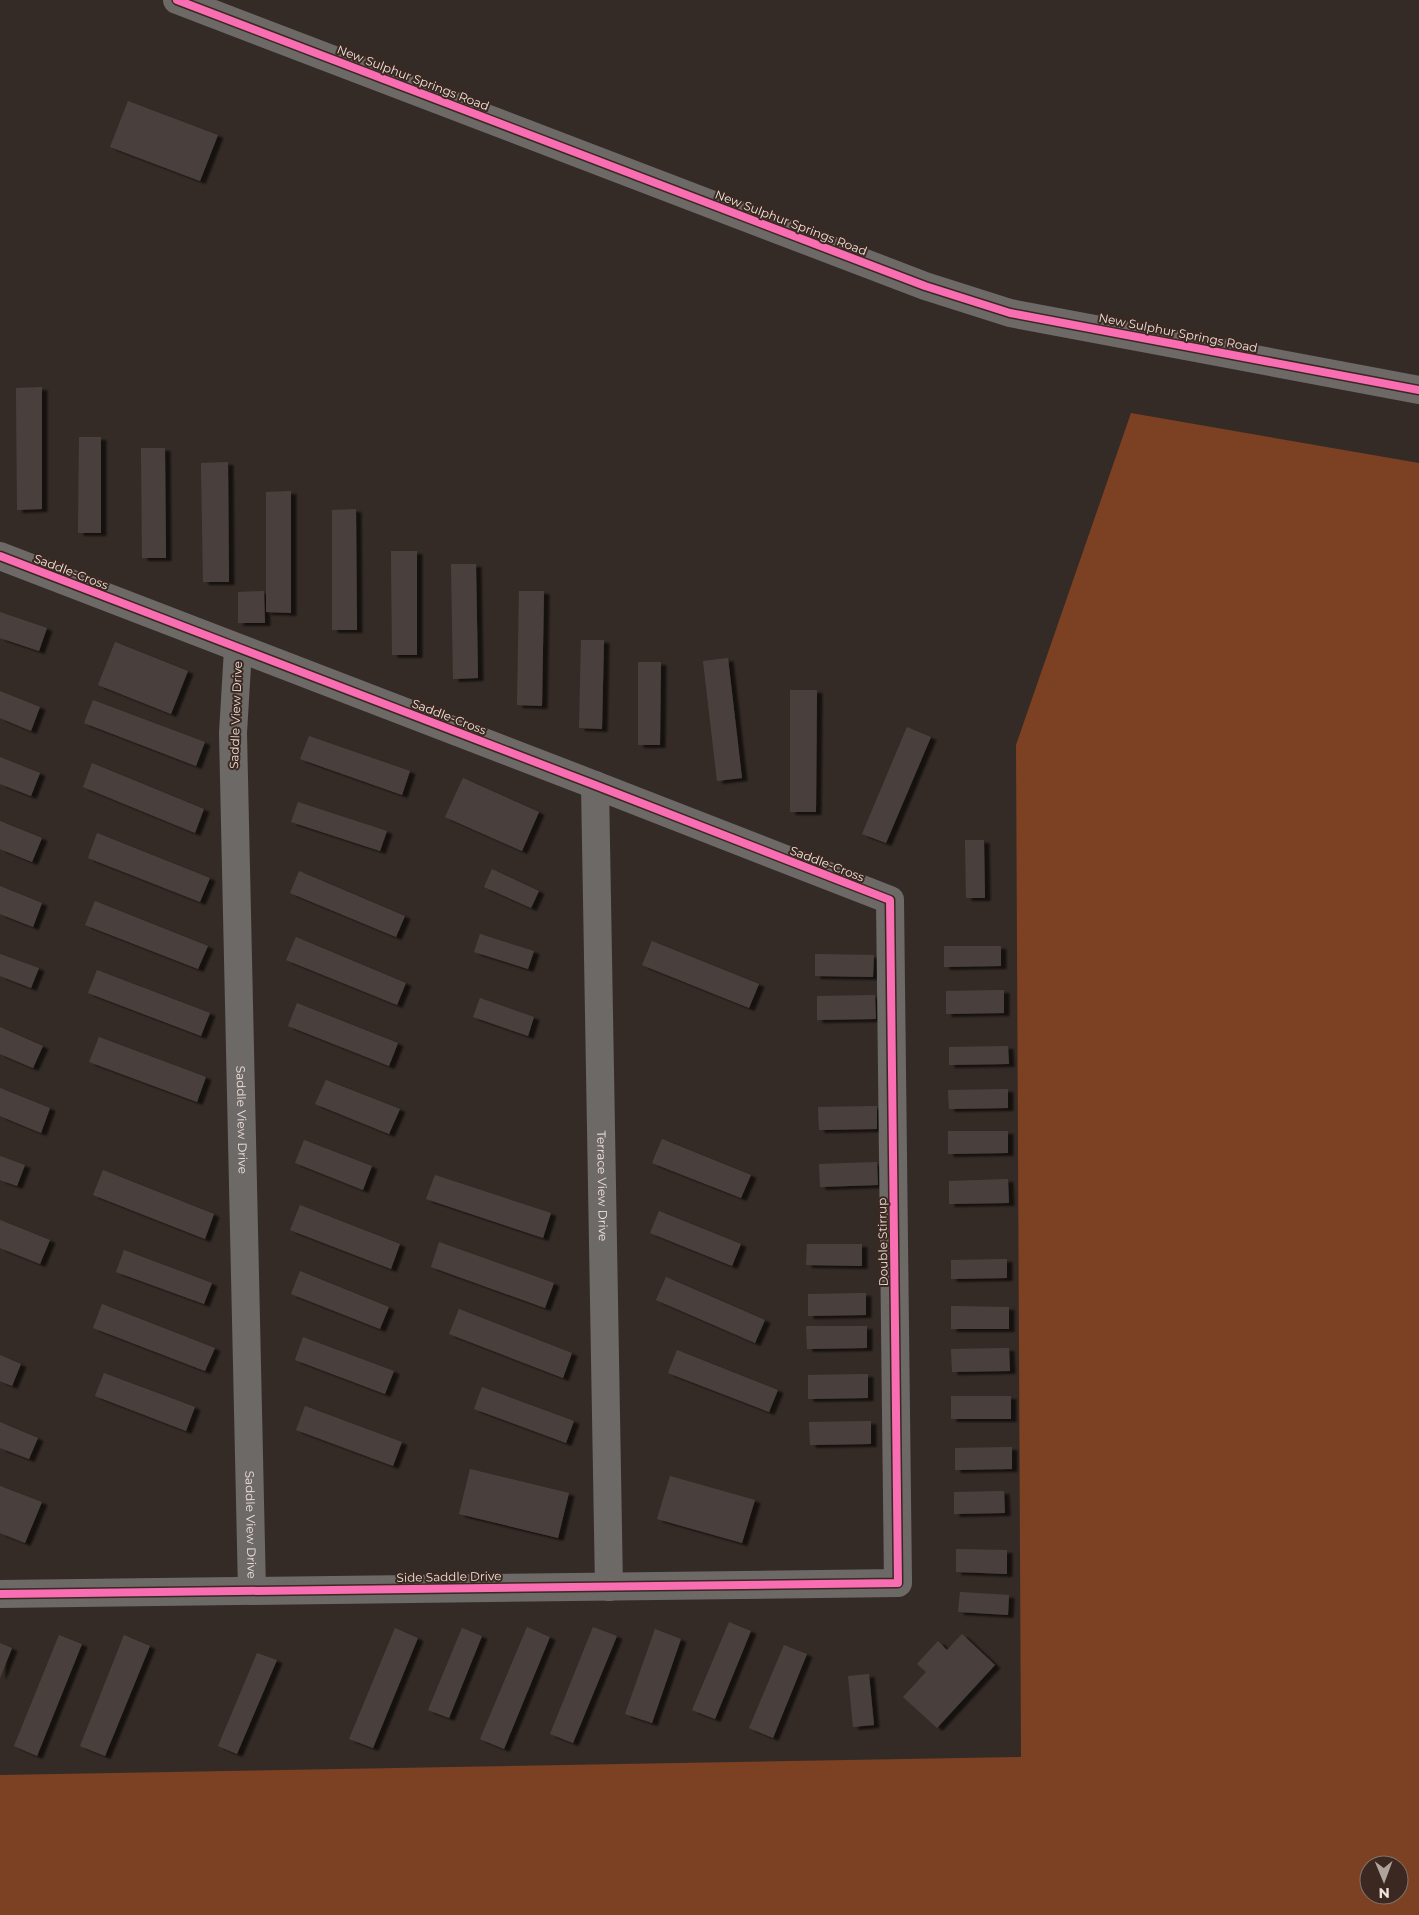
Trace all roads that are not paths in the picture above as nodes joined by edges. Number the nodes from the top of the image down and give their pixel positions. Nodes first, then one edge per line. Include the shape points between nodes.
1 (178, 0) edge
2 (1419, 390) edge
3 (0, 556) edge
4 (238, 648) junction
5 (595, 785) junction
6 (890, 900) joint
7 (898, 1583) joint
8 (609, 1587) junction
9 (252, 1591) junction
10 (0, 1594) edge

1 - 2 street, New Sulphur Springs Road via 935,289 1010,313
3 - 4 street, Saddle-Cross
4 - 5 street, Saddle-Cross
4 - 9 street, Saddle View Drive via 233,733
5 - 6 street, Saddle-Cross
5 - 8 street, Terrace View Drive
6 - 7 street, Double Stirrup
7 - 8 street, Side Saddle Drive
8 - 9 street, Side Saddle Drive
9 - 10 street, Side Saddle Drive

